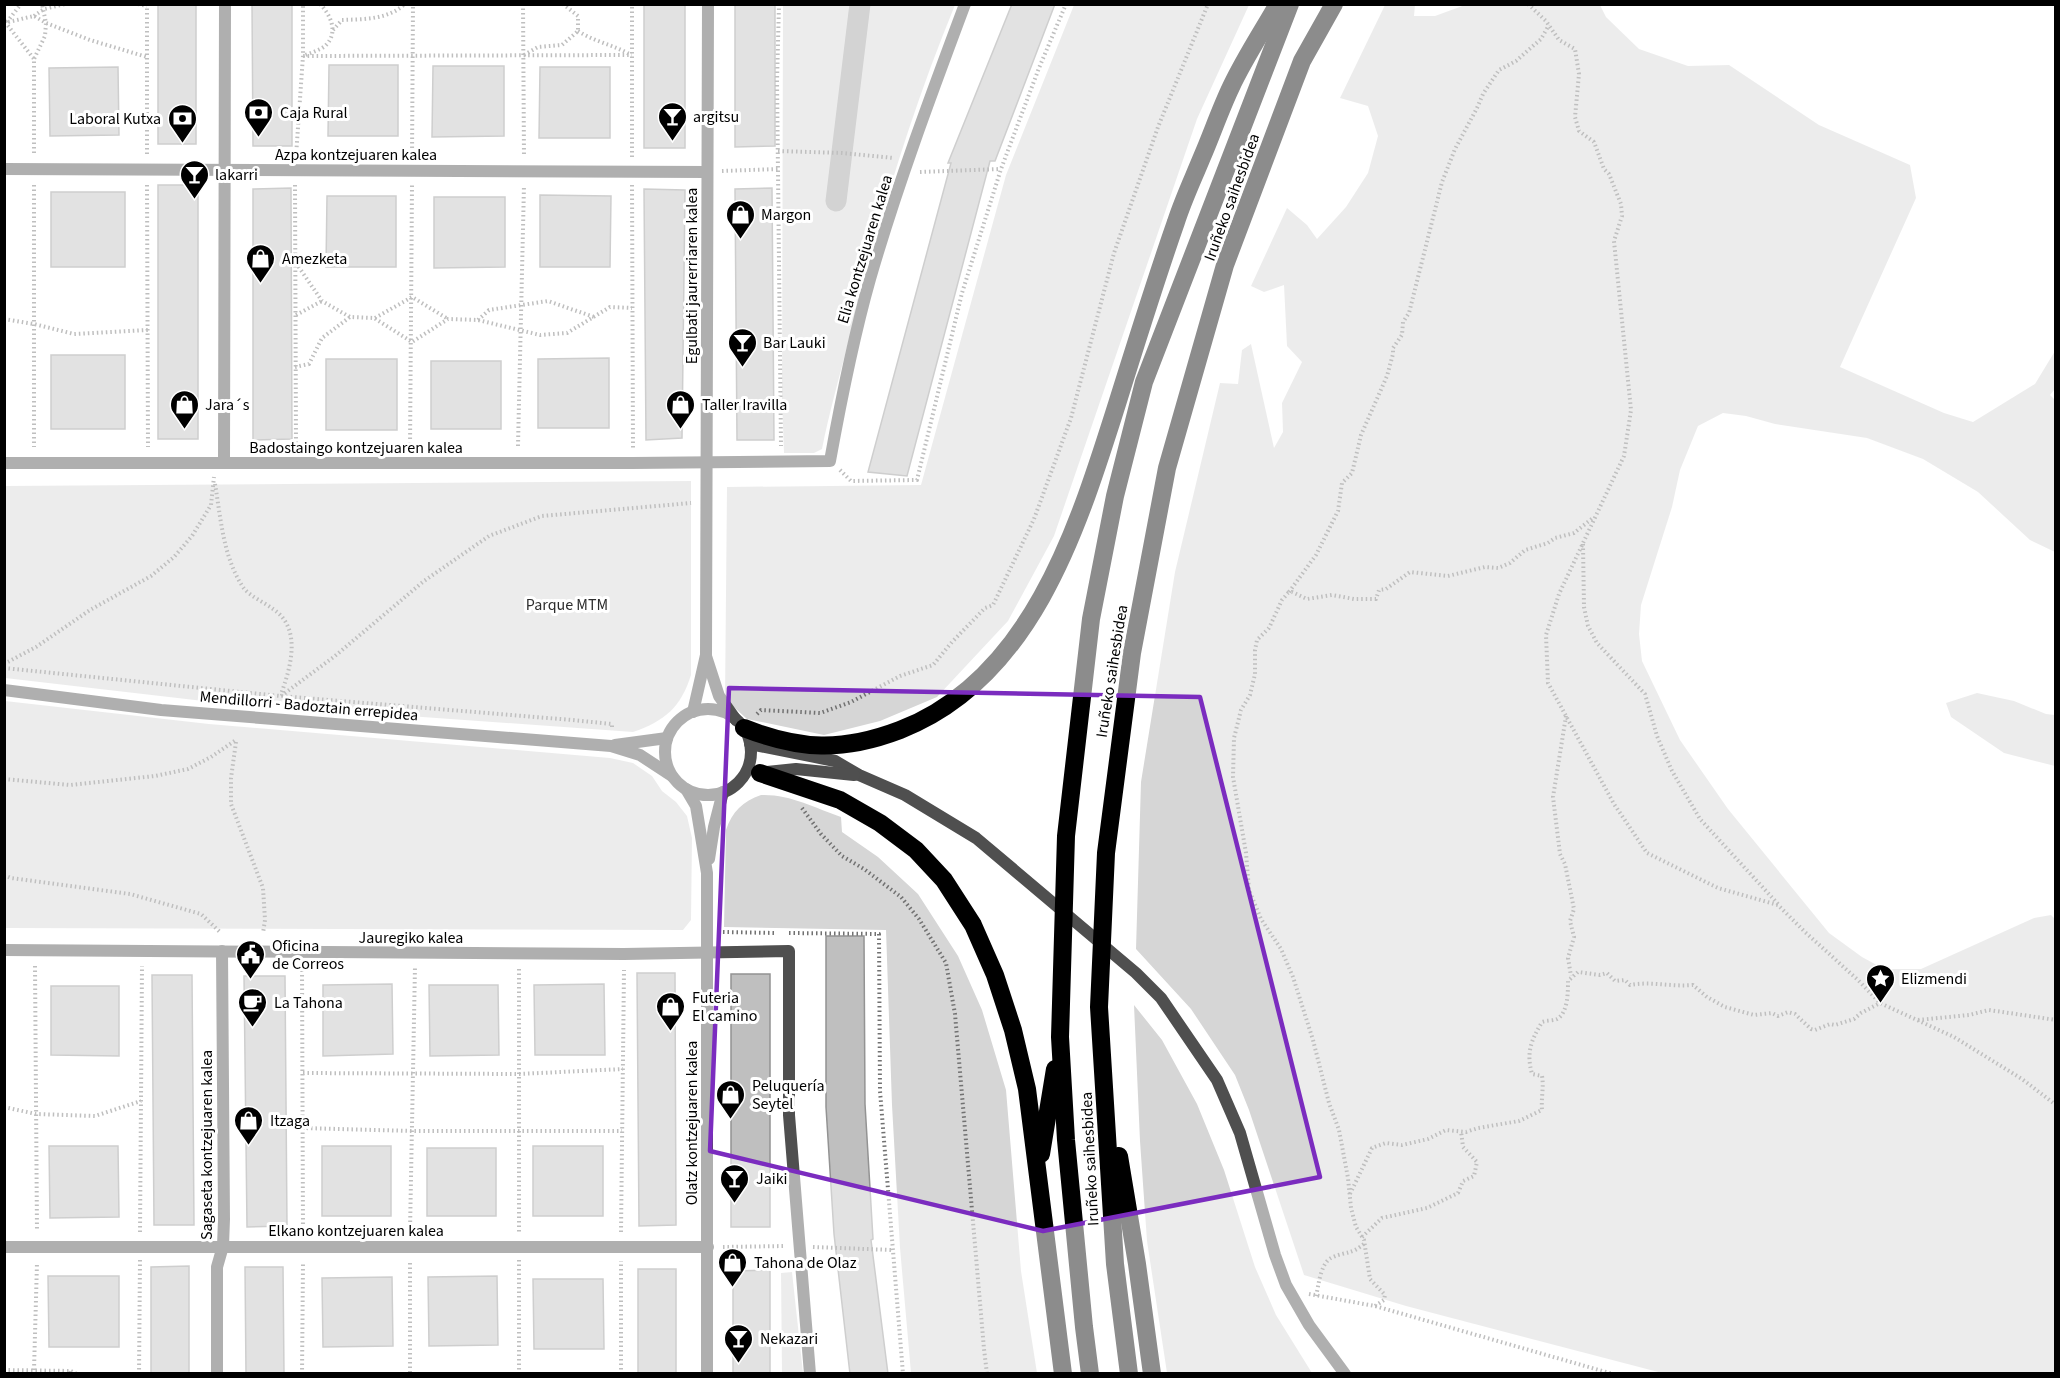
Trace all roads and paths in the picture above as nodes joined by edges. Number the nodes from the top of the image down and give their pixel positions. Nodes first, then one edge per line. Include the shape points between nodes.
1 (21, 4) edge
2 (65, 4) edge
3 (138, 4) edge
4 (225, 4) edge
5 (303, 4) edge
6 (320, 4) edge
7 (405, 4) edge
8 (413, 4) edge
9 (523, 4) edge
10 (563, 4) edge
11 (632, 4) edge
12 (708, 4) edge
13 (779, 4) edge
14 (965, 4) edge
15 (1066, 4) edge
16 (1208, 4) edge
17 (1278, 4) edge
18 (1290, 4) edge
19 (1334, 4) edge
20 (1528, 4) edge
21 (147, 5) edge
22 (43, 7) edge
23 (34, 16) junction
24 (5, 22) edge
25 (46, 23) junction
26 (1549, 25) junction
27 (333, 31) junction
28 (578, 31) junction
29 (632, 55) junction
30 (303, 56) junction
31 (413, 56) junction
32 (523, 56) junction
33 (147, 57) junction
34 (34, 59) junction
35 (778, 152) junction
36 (909, 159) junction
37 (4, 169) edge
38 (34, 169) junction
39 (147, 169) junction
40 (225, 169) junction
41 (778, 169) junction
42 (1000, 169) junction
43 (295, 170) junction
44 (412, 170) junction
45 (524, 171) junction
46 (632, 171) junction
47 (707, 172) junction
48 (904, 173) junction
49 (295, 262) junction
50 (412, 297) junction
51 (322, 301) junction
52 (522, 304) junction
53 (632, 308) junction
54 (296, 315) junction
55 (350, 316) junction
56 (594, 317) junction
57 (375, 318) junction
58 (4, 319) edge
59 (448, 319) junction
60 (478, 320) junction
61 (34, 324) junction
62 (521, 329) junction
63 (148, 330) junction
64 (412, 342) junction
65 (295, 367) junction
66 (518, 446) dead end
67 (296, 447) dead end
68 (410, 448) dead end
69 (782, 461) junction
70 (830, 461) junction
71 (4, 463) edge
72 (34, 463) junction
73 (148, 463) junction
74 (224, 463) junction
75 (633, 463) junction
76 (708, 463) junction
77 (692, 503) dead end
78 (1595, 516) junction
79 (1583, 542) junction
80 (1288, 593) junction
81 (706, 655) junction
82 (4, 666) edge
83 (4, 690) edge
84 (280, 696) junction
85 (693, 712) junction
86 (1566, 715) junction
87 (612, 730) dead end
88 (743, 730) junction
89 (668, 738) junction
90 (611, 746) junction
91 (753, 774) junction
92 (859, 775) junction
93 (672, 776) junction
94 (4, 779) edge
95 (686, 789) junction
96 (723, 792) junction
97 (796, 800) dead end
98 (707, 873) junction
99 (4, 875) edge
100 (1778, 905) junction
101 (722, 921) dead end
102 (220, 932) dead end
103 (263, 933) dead end
104 (4, 950) edge
105 (35, 950) junction
106 (143, 950) junction
107 (222, 951) junction
108 (708, 951) junction
109 (302, 953) junction
110 (415, 953) junction
111 (519, 954) junction
112 (624, 954) junction
113 (1571, 976) junction
114 (1880, 1003) junction
115 (1918, 1020) junction
116 (2055, 1020) edge
117 (1060, 1037) junction
118 (1103, 1065) junction
119 (623, 1070) junction
120 (302, 1073) junction
121 (413, 1073) junction
122 (519, 1074) junction
123 (141, 1101) junction
124 (2055, 1105) edge
125 (4, 1107) edge
126 (36, 1114) junction
127 (302, 1128) junction
128 (519, 1130) junction
129 (412, 1131) junction
130 (622, 1131) junction
131 (1461, 1131) junction
132 (1037, 1174) junction
133 (1350, 1195) junction
134 (1362, 1237) junction
135 (1365, 1243) junction
136 (4, 1246) edge
137 (38, 1246) junction
138 (223, 1246) junction
139 (303, 1247) junction
140 (410, 1247) junction
141 (519, 1247) junction
142 (621, 1247) junction
143 (708, 1247) junction
144 (140, 1248) junction
145 (1286, 1284) junction
146 (1316, 1296) junction
147 (1375, 1306) junction
148 (4, 1370) edge
149 (33, 1370) junction
150 (70, 1372) edge
151 (77, 1374) edge
152 (139, 1374) edge
153 (217, 1374) edge
154 (302, 1374) edge
155 (410, 1374) edge
156 (519, 1374) edge
157 (621, 1374) edge
158 (707, 1374) edge
159 (810, 1374) edge
160 (903, 1374) edge
161 (987, 1374) edge
162 (1063, 1374) edge
163 (1090, 1374) edge
164 (1129, 1374) edge
165 (1152, 1374) edge
166 (1345, 1374) edge
167 (1613, 1374) edge

1 - 24 path
2 - 22 path
3 - 21 path
4 - 40 street
5 - 30 path
6 - 27 path via 331,17
7 - 27 path via 394,13 342,20
8 - 31 path
9 - 32 path
10 - 28 path via 578,16
11 - 29 path
12 - 47 street, Egulbati jaurerriaren kalea
13 - 35 path
14 - 36 street, Elia kontzejuaren kalea
15 - 42 path
16 - 88 path via 1158,127 1114,253 1071,418 1034,519 993,605 985,608 933,665 900,675 851,702 820,713 761,710
17 - 88 highway via 1231,87 1176,219 1094,477 1049,586 1027,623 997,663 960,697 923,721 877,739 807,746
18 - 117 highway, Iruñeko saihesbidea via 1144,382 1115,496 1091,619 1066,836
19 - 118 highway, Iruñeko saihesbidea via 1302,61 1225,265 1167,468 1132,653 1106,853 1100,1007
20 - 26 path
21 - 33 path
22 - 23 path
22 - 25 path
23 - 24 path
23 - 25 path
24 - 34 path
25 - 33 path
25 - 34 path via 45,36
26 - 78 path via 1559,40 1575,49 1579,74 1575,117 1579,131 1594,142 1621,204 1622,216 1614,241 1631,410 1624,456
26 - 80 path via 1541,39 1499,70 1455,149 1442,182 1402,334 1393,348 1387,376 1361,435 1352,473 1342,483 1338,511 1316,555
27 - 30 path via 326,44
28 - 29 path
28 - 32 path via 562,45 538,46
29 - 32 path
29 - 46 path
30 - 31 path
30 - 43 path
31 - 32 path
31 - 44 path
32 - 45 path
33 - 39 path
34 - 38 path
35 - 36 path
35 - 41 path
36 - 48 street, Elia kontzejuaren kalea
37 - 38 street, Azpa kontzejuaren kalea
38 - 39 street, Azpa kontzejuaren kalea
38 - 61 path
39 - 40 street, Azpa kontzejuaren kalea
39 - 63 path
40 - 43 street, Azpa kontzejuaren kalea
40 - 74 street
41 - 47 path
41 - 69 path
42 - 48 path
42 - 70 path via 962,293 916,480 851,481
43 - 44 street, Azpa kontzejuaren kalea
43 - 49 path
44 - 45 street, Azpa kontzejuaren kalea
44 - 50 path
45 - 46 street, Azpa kontzejuaren kalea
45 - 52 path
46 - 47 street, Azpa kontzejuaren kalea
46 - 53 path
47 - 76 street, Egulbati jaurerriaren kalea
48 - 70 street, Elia kontzejuaren kalea via 846,372
49 - 51 path
49 - 54 path
50 - 57 path
50 - 59 path
50 - 64 path
51 - 54 path
51 - 55 path
52 - 56 path via 548,301
52 - 60 path via 489,310
52 - 62 path
53 - 56 path via 610,307
53 - 75 path
54 - 65 path
55 - 57 path
55 - 65 path via 322,338 309,364
56 - 62 path via 567,333 540,335
57 - 64 path
58 - 61 path
59 - 60 path
59 - 64 path
60 - 62 path
61 - 63 path via 74,334
61 - 72 path
62 - 66 path
63 - 73 path
64 - 68 path
65 - 67 path
69 - 70 street
69 - 76 street
71 - 72 street, Badostaingo kontzejuaren kalea
72 - 73 street, Badostaingo kontzejuaren kalea
73 - 74 street, Badostaingo kontzejuaren kalea
74 - 75 street, Badostaingo kontzejuaren kalea
75 - 76 street, Badostaingo kontzejuaren kalea
76 - 81 street, Egulbati jaurerriaren kalea
77 - 84 path via 542,516 489,536 424,581 336,656
78 - 79 path
78 - 80 path via 1574,533 1525,550 1498,568 1485,567 1448,576 1410,572 1380,591 1376,598 1332,595 1307,599
79 - 86 path via 1559,594 1546,635 1548,683
79 - 100 path via 1584,607 1597,643 1645,694 1668,762 1700,819
80 - 133 path via 1269,628 1257,640 1255,674 1234,738 1234,790 1249,890 1293,977 1339,1130
81 - 85 street, Egulbati jaurerriaren kalea
81 - 88 street, Egulbati jaurerriaren kalea via 719,696
82 - 84 path
82 - 84 path via 151,576 174,557 211,504 214,477 229,561 244,589 276,610 290,628 292,657
83 - 90 street, Mendillorri - Badoztain errepidea via 161,710
84 - 87 path via 612,724
85 - 88 street via 723,712
85 - 89 street via 678,722
86 - 100 path via 1614,804 1647,853 1718,888
86 - 113 path via 1553,797 1560,854 1574,909 1570,921 1574,937 1568,958
88 - 91 street
88 - 92 street via 835,761
89 - 90 street, Mendillorri - Badoztain errepidea
89 - 93 street via 665,757
90 - 93 street, Mendillorri - Badoztain errepidea via 640,755
91 - 92 street via 796,769
91 - 96 street
91 - 132 highway via 840,800 916,850 944,880 984,949 1012,1030 1027,1089
92 - 145 street via 905,795 976,838 1161,998 1217,1080 1240,1133
93 - 95 street
94 - 103 path via 70,785 156,776 188,769 236,740 231,804 263,888
95 - 96 street via 705,795
95 - 98 street, Olatz kontzejuaren kalea via 696,806
96 - 98 street, Olatz kontzejuaren kalea
97 - 161 path via 842,856 902,897 946,963 955,1014
98 - 108 street, Olatz kontzejuaren kalea
99 - 102 path via 130,894 201,914
100 - 114 path
101 - 160 path via 723,932 879,934 880,1091
104 - 105 street, Jauregiko kalea
105 - 106 street, Jauregiko kalea
105 - 126 path
106 - 107 street, Jauregiko kalea
106 - 123 path
107 - 109 street, Jauregiko kalea
107 - 138 street, Sagaseta kontzejuaren kalea
108 - 112 street, Jauregiko kalea
108 - 143 street, Olatz kontzejuaren kalea
108 - 159 street, Jauregiko kalea via 789,951 789,1115
109 - 110 street, Jauregiko kalea
109 - 120 path
110 - 111 street, Jauregiko kalea
110 - 121 path
111 - 112 street, Jauregiko kalea
111 - 122 path
112 - 119 path
113 - 114 path via 1578,972 1606,973 1615,981 1625,980 1630,985 1693,985 1725,1007 1754,1015 1778,1016 1788,1012 1815,1030 1854,1019
113 - 131 path via 1564,1010 1557,1019 1542,1022 1530,1043 1532,1074 1542,1076 1542,1110 1519,1121
114 - 115 path
115 - 116 path via 1989,1010
115 - 124 path via 2022,1079
117 - 132 highway
117 - 163 highway, Iruñeko saihesbidea
118 - 164 highway, Iruñeko saihesbidea via 1115,1264
118 - 165 highway
119 - 122 path
119 - 130 path
120 - 121 path
120 - 127 path
121 - 122 path
121 - 129 path
122 - 128 path
123 - 126 path via 95,1116
123 - 144 path
125 - 126 path
126 - 137 path
127 - 129 path
127 - 139 path
128 - 129 path
128 - 130 path
128 - 141 path
129 - 140 path
130 - 142 path
131 - 133 path via 1446,1130 1428,1139 1372,1148
131 - 134 path via 1463,1147 1477,1162 1474,1176 1463,1181 1458,1193 1427,1208 1382,1218
132 - 162 highway
133 - 134 path via 1356,1227
134 - 135 path
135 - 146 path via 1354,1252 1327,1262
135 - 147 path via 1370,1279 1384,1294
136 - 137 street, Elkano kontzejuaren kalea
137 - 144 street, Elkano kontzejuaren kalea
137 - 149 path
138 - 139 street, Elkano kontzejuaren kalea
138 - 144 street, Elkano kontzejuaren kalea
138 - 153 street, Sagaseta kontzejuaren kalea via 217,1268
139 - 140 street, Elkano kontzejuaren kalea
139 - 154 path
140 - 141 street, Elkano kontzejuaren kalea
140 - 155 path
141 - 142 street, Elkano kontzejuaren kalea
141 - 156 path
142 - 143 street, Elkano kontzejuaren kalea
142 - 157 path
143 - 158 street, Olatz kontzejuaren kalea
144 - 152 path
145 - 146 path
145 - 166 street via 1309,1325
146 - 147 path
147 - 167 path
148 - 149 path
149 - 150 path
150 - 151 path

